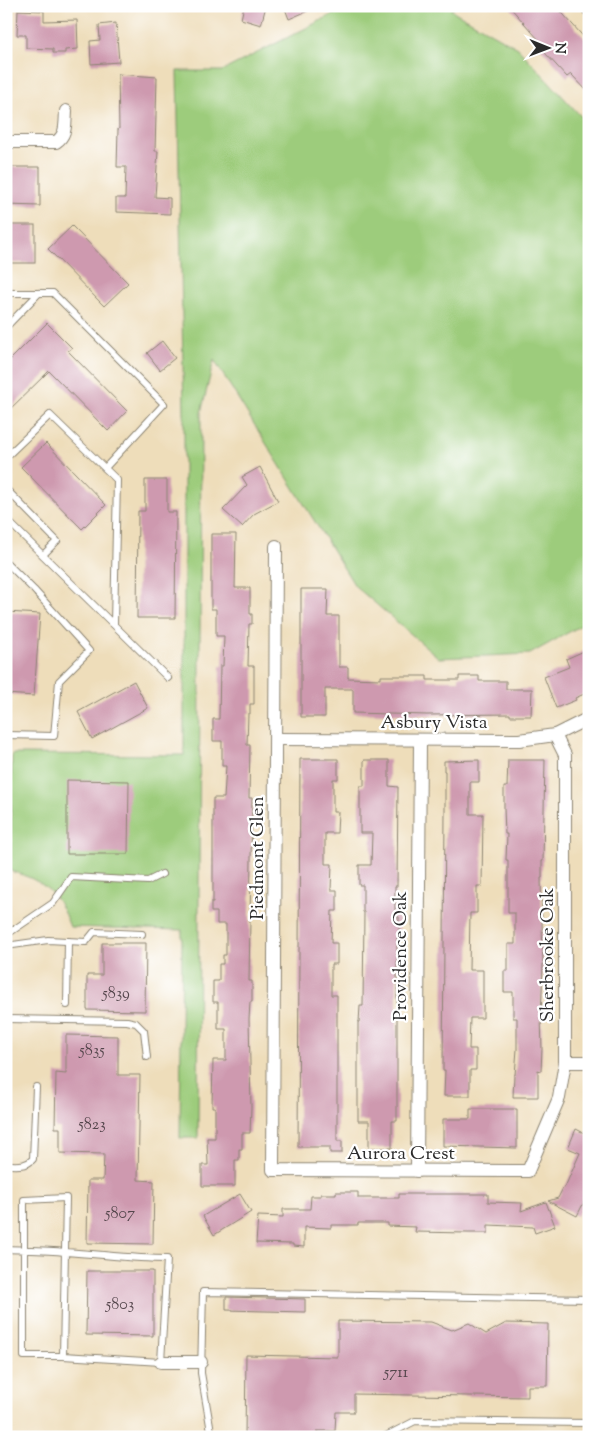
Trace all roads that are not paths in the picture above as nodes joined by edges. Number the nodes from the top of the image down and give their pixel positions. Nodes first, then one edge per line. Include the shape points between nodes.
1 (586, 6) edge
2 (589, 10) edge
3 (66, 111) dead end
4 (6, 142) edge
5 (6, 293) edge
6 (39, 293) junction
7 (7, 323) edge
8 (6, 457) edge
9 (105, 468) junction
10 (6, 495) edge
11 (6, 519) edge
12 (276, 546) dead end
13 (43, 555) junction
14 (6, 562) edge
15 (114, 624) junction
16 (168, 678) dead end
17 (589, 718) edge
18 (6, 735) edge
19 (555, 735) junction
20 (276, 739) junction
21 (420, 741) junction
22 (162, 874) dead end
23 (142, 934) dead end
24 (6, 936) edge
25 (68, 941) junction
26 (6, 946) edge
27 (67, 1005) dead end
28 (6, 1019) edge
29 (147, 1057) dead end
30 (565, 1062) junction
31 (589, 1062) edge
32 (36, 1087) dead end
33 (6, 1165) edge
34 (273, 1170) joint
35 (417, 1171) junction
36 (528, 1171) joint
37 (6, 1249) edge
38 (23, 1250) junction
39 (64, 1252) junction
40 (589, 1299) edge
41 (63, 1356) junction
42 (161, 1362) junction
43 (201, 1362) junction
44 (589, 1423) edge
45 (212, 1437) edge
46 (384, 1437) edge

1 - 2 street
3 - 4 street via 65,130 56,142
5 - 6 lane
6 - 7 lane
6 - 9 lane via 53,293 164,404
8 - 9 lane via 50,415
9 - 15 lane via 117,480
10 - 13 lane via 9,492 56,540
11 - 13 lane
12 - 20 street, Piedmont Glen
13 - 15 lane
14 - 18 lane via 89,651 59,681 54,736
15 - 16 lane
17 - 19 street, Asbury Vista
19 - 21 street, Asbury Vista via 519,740
19 - 30 street, Sherbrooke Oak via 565,755
20 - 21 street, Asbury Vista
20 - 34 street, Piedmont Glen
21 - 35 street, Providence Oak
22 - 24 lane via 148,881 71,877 52,903
23 - 25 lane via 94,932 86,942
25 - 26 lane via 48,940
25 - 27 lane
28 - 29 lane via 136,1023 144,1031
30 - 31 street
30 - 36 street, Sherbrooke Oak via 559,1098
32 - 33 lane via 33,1159 21,1165
34 - 35 street, Aurora Crest
35 - 36 street, Aurora Crest
37 - 38 lane
38 - 39 lane
38 - 39 lane via 24,1200 66,1198
38 - 41 lane via 24,1356
39 - 41 lane
39 - 42 lane via 167,1259
40 - 43 lane via 203,1292
41 - 42 lane
42 - 43 street
43 - 45 lane
44 - 46 lane via 415,1421

